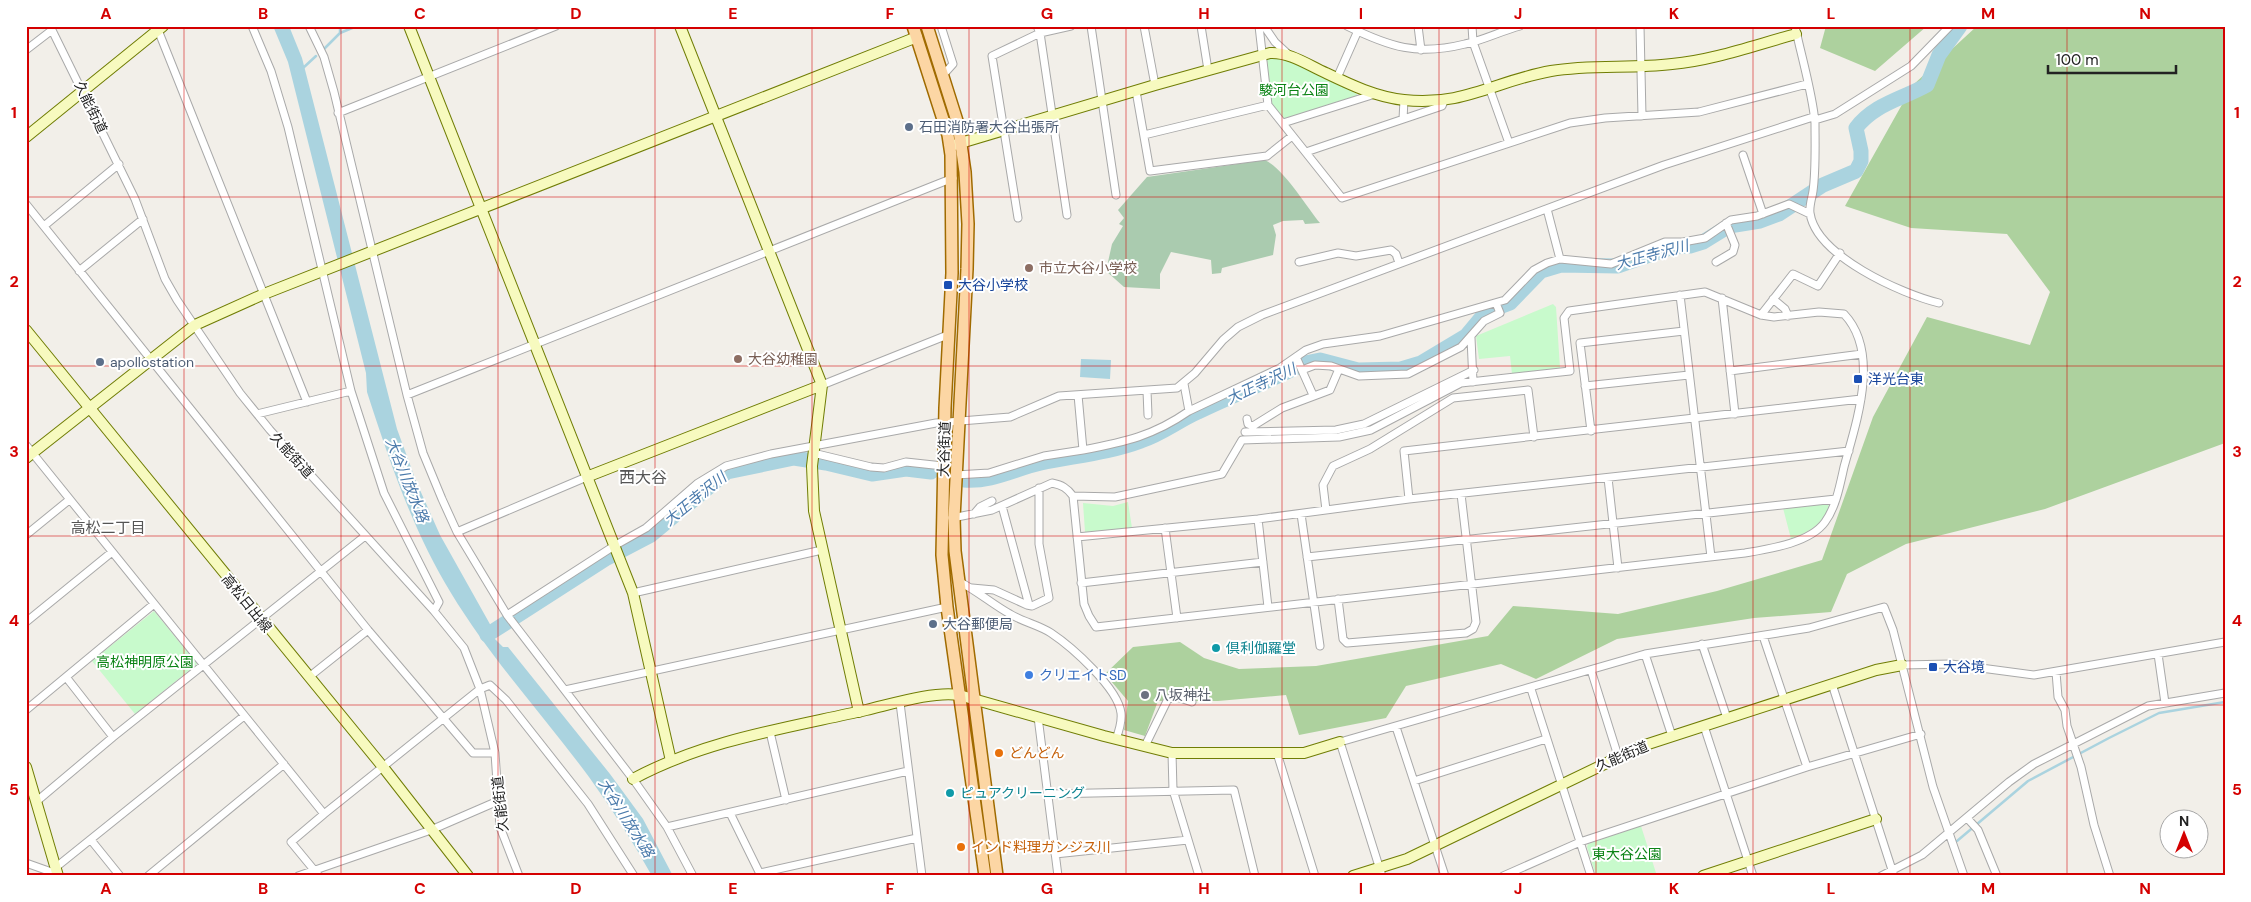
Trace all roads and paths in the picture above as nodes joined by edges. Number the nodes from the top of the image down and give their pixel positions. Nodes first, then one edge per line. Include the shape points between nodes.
1 (252, 26) edge
2 (309, 26) edge
3 (409, 26) edge
4 (556, 26) edge
5 (680, 26) edge
6 (913, 26) edge
7 (927, 26) edge
8 (941, 26) edge
9 (1071, 26) edge
10 (1090, 26) edge
11 (1144, 26) edge
12 (1201, 26) edge
13 (1259, 26) edge
14 (1264, 26) edge
15 (1347, 26) edge
16 (1418, 26) edge
17 (1472, 26) edge
18 (1520, 26) edge
19 (1640, 26) edge
20 (1950, 26) edge
21 (51, 28) edge
22 (160, 28) edge
23 (1039, 29) edge
24 (1359, 29) edge
25 (1796, 30) edge
26 (917, 38) junction
27 (1474, 42) junction
28 (26, 50) edge
29 (1420, 50) junction
30 (1263, 55) junction
31 (1296, 59) junction
32 (1641, 66) junction
33 (1208, 70) junction
34 (944, 74) junction
35 (429, 76) junction
36 (1338, 78) junction
37 (1807, 84) junction
38 (1155, 85) junction
39 (83, 90) junction
40 (1136, 90) junction
41 (1490, 90) junction
42 (1376, 94) junction
43 (1404, 100) junction
44 (1444, 101) junction
45 (1101, 102) junction
46 (1268, 105) junction
47 (57, 112) junction
48 (338, 113) junction
49 (1642, 116) junction
50 (716, 117) junction
51 (1052, 117) junction
52 (1403, 119) junction
53 (1814, 119) junction
54 (1282, 123) junction
55 (1005, 131) junction
56 (1144, 134) junction
57 (1292, 136) junction
58 (26, 137) edge
59 (1509, 143) junction
60 (26, 145) edge
61 (956, 145) junction
62 (1306, 152) junction
63 (1744, 155) dead end
64 (119, 164) junction
65 (953, 178) junction
66 (1116, 195) dead end
67 (26, 204) edge
68 (1547, 209) junction
69 (481, 210) junction
70 (1762, 214) junction
71 (1810, 214) junction
72 (1066, 216) dead end
73 (1018, 218) dead end
74 (143, 219) junction
75 (1727, 225) junction
76 (44, 226) junction
77 (769, 251) junction
78 (373, 252) junction
79 (1840, 253) junction
80 (1560, 259) junction
81 (1299, 262) dead end
82 (1716, 262) dead end
83 (1400, 263) junction
84 (79, 271) junction
85 (323, 272) junction
86 (264, 294) junction
87 (1680, 295) junction
88 (1722, 298) junction
89 (1773, 299) junction
90 (1939, 302) dead end
91 (1493, 309) junction
92 (1761, 315) junction
93 (1788, 316) junction
94 (194, 325) junction
95 (26, 330) edge
96 (1684, 331) junction
97 (950, 334) junction
98 (1471, 338) junction
99 (535, 344) junction
100 (1862, 354) junction
101 (1297, 358) junction
102 (150, 360) junction
103 (1302, 369) junction
104 (1339, 369) junction
105 (1474, 370) junction
106 (1730, 371) junction
107 (1689, 375) junction
108 (1473, 382) junction
109 (1184, 384) junction
110 (822, 385) junction
111 (1585, 386) junction
112 (1147, 390) junction
113 (351, 391) junction
114 (1078, 395) junction
115 (1313, 395) junction
116 (407, 396) junction
117 (1862, 399) junction
118 (307, 402) junction
119 (89, 407) junction
120 (1189, 411) junction
121 (257, 414) junction
122 (1735, 414) junction
123 (1148, 415) dead end
124 (1693, 419) junction
125 (1247, 420) dead end
126 (945, 421) junction
127 (958, 421) junction
128 (1591, 431) junction
129 (1246, 432) dead end
130 (1534, 437) junction
131 (1082, 450) junction
132 (1849, 451) junction
133 (28, 452) edge
134 (812, 456) junction
135 (943, 466) junction
136 (1700, 468) junction
137 (956, 475) junction
138 (589, 476) junction
139 (1608, 478) junction
140 (1039, 488) junction
141 (1461, 494) junction
142 (1073, 496) junction
143 (1836, 499) junction
144 (69, 500) junction
145 (1409, 500) junction
146 (992, 501) dead end
147 (1002, 506) junction
148 (1326, 510) junction
149 (974, 514) junction
150 (1302, 514) junction
151 (1705, 514) junction
152 (954, 518) junction
153 (1258, 519) junction
154 (941, 520) junction
155 (1613, 524) junction
156 (1165, 528) junction
157 (457, 532) junction
158 (26, 535) edge
159 (366, 536) junction
160 (1077, 537) junction
161 (1466, 540) junction
162 (822, 550) junction
163 (616, 551) junction
164 (112, 552) junction
165 (1307, 557) junction
166 (1711, 557) junction
167 (1263, 562) junction
168 (1618, 568) junction
169 (322, 571) junction
170 (1171, 573) junction
171 (958, 580) junction
172 (1082, 582) junction
173 (1471, 584) junction
174 (972, 588) junction
175 (633, 593) junction
176 (1338, 600) junction
177 (1313, 602) junction
178 (154, 604) junction
179 (1029, 605) junction
180 (947, 607) junction
181 (1268, 607) junction
182 (434, 611) junction
183 (509, 618) junction
184 (1177, 618) junction
185 (262, 620) junction
186 (26, 622) edge
187 (368, 630) junction
188 (840, 631) junction
189 (1764, 636) junction
190 (2225, 642) edge
191 (1702, 644) junction
192 (1320, 646) dead end
193 (1645, 654) junction
194 (2158, 654) junction
195 (204, 665) junction
196 (1902, 665) junction
197 (1590, 670) junction
198 (2056, 672) junction
199 (651, 673) junction
200 (66, 677) junction
201 (309, 677) junction
202 (1832, 684) junction
203 (1531, 689) junction
204 (480, 690) junction
205 (565, 690) junction
206 (2225, 693) edge
207 (959, 695) junction
208 (1784, 699) junction
209 (973, 700) junction
210 (1192, 702) dead end
211 (900, 703) junction
212 (2165, 703) junction
213 (26, 710) edge
214 (859, 712) junction
215 (244, 716) junction
216 (1038, 717) junction
217 (444, 718) junction
218 (1727, 718) junction
219 (1396, 726) junction
220 (1704, 726) junction
221 (770, 732) junction
222 (1921, 734) junction
223 (1672, 736) junction
224 (114, 737) junction
225 (1116, 739) junction
226 (1546, 739) junction
227 (1340, 742) junction
228 (1145, 746) junction
229 (2073, 746) junction
230 (1172, 752) junction
231 (1854, 752) junction
232 (1277, 753) junction
233 (495, 754) junction
234 (1618, 756) junction
235 (671, 761) junction
236 (284, 764) junction
237 (383, 767) junction
238 (1807, 767) junction
239 (27, 769) edge
240 (908, 771) junction
241 (633, 779) junction
242 (1414, 781) junction
243 (1560, 784) junction
244 (1173, 790) junction
245 (1048, 794) junction
246 (1726, 794) junction
247 (786, 800) junction
248 (37, 801) junction
249 (498, 801) junction
250 (730, 813) junction
251 (324, 814) junction
252 (1967, 818) junction
253 (1876, 819) junction
254 (666, 827) junction
255 (432, 830) junction
256 (1948, 834) junction
257 (917, 838) junction
258 (91, 840) junction
259 (1188, 840) junction
260 (1580, 842) junction
261 (1435, 845) junction
262 (1055, 854) junction
263 (1748, 861) junction
264 (26, 863) edge
265 (1381, 872) edge
266 (57, 873) edge
267 (316, 873) edge
268 (1894, 873) edge
269 (760, 874) edge
270 (120, 876) edge
271 (148, 876) edge
272 (298, 876) edge
273 (468, 876) edge
274 (519, 876) edge
275 (634, 876) edge
276 (693, 876) edge
277 (922, 876) edge
278 (985, 876) edge
279 (997, 876) edge
280 (1058, 876) edge
281 (1199, 876) edge
282 (1255, 876) edge
283 (1315, 876) edge
284 (1353, 876) edge
285 (1445, 876) edge
286 (1503, 876) edge
287 (1591, 876) edge
288 (1702, 876) edge
289 (1753, 876) edge
290 (1881, 876) edge
291 (1964, 876) edge
292 (1997, 876) edge
293 (2110, 876) edge

1 - 85 street via 280,100
2 - 48 street via 324,57
3 - 35 street
4 - 35 street
5 - 50 street
6 - 26 main road, 大谷街道
7 - 34 main road, 大谷街道
8 - 34 street via 953,64
9 - 23 street
10 - 45 street
11 - 38 street
12 - 33 street
13 - 30 street
14 - 31 street via 1280,48
15 - 24 street
16 - 29 street
17 - 27 street
18 - 27 street
19 - 32 street
20 - 53 street via 1911,66 1834,114
21 - 28 street
21 - 39 street, 久能街道
22 - 39 street
22 - 86 street
23 - 51 street
23 - 55 street via 992,56
24 - 29 street via 1385,44
24 - 36 street
25 - 32 street via 1694,61
25 - 37 street
26 - 50 street
26 - 61 main road, 大谷街道
27 - 29 street
27 - 41 street
30 - 31 street via 1282,54
30 - 33 street
30 - 46 street
31 - 36 street
32 - 41 street via 1588,66 1549,71
32 - 49 street
33 - 38 street
34 - 61 main road, 大谷街道
35 - 48 street
35 - 69 street
36 - 42 street
37 - 49 street via 1699,112
37 - 53 street
38 - 40 street
39 - 47 street
39 - 64 street, 久能街道
40 - 45 street
40 - 56 street
41 - 44 street
41 - 59 street
42 - 43 street
42 - 54 street
43 - 44 street
43 - 52 street
44 - 52 street via 1442,106
45 - 51 street
45 - 66 street
46 - 54 street
46 - 56 street
47 - 58 street
47 - 60 street
48 - 78 street
49 - 59 street via 1579,121
50 - 69 street
50 - 77 street
51 - 55 street
51 - 72 street
52 - 62 street
53 - 68 street via 1694,154
53 - 71 street
54 - 57 street
55 - 61 street
55 - 73 street
56 - 57 street via 1150,171 1267,156
57 - 62 street
59 - 62 street via 1342,198
61 - 65 main road, 大谷街道
61 - 127 main road, 大谷街道 via 968,224
63 - 70 street
64 - 74 street, 久能街道
64 - 76 street
65 - 77 street
65 - 97 main road, 大谷街道
67 - 76 street
68 - 80 street
68 - 83 street
69 - 78 street
69 - 99 street
70 - 71 street via 1789,204
70 - 75 street
71 - 79 street via 1816,231
74 - 84 street
74 - 94 street, 久能街道 via 165,279
75 - 80 street via 1705,238 1665,242 1610,264
75 - 82 street via 1735,245 1733,252
76 - 84 street
77 - 99 street
77 - 110 street
78 - 85 street
78 - 116 street
79 - 89 street via 1818,286 1793,274
79 - 90 street via 1861,269 1892,285
80 - 91 street via 1534,270
81 - 83 street via 1338,253 1356,256 1392,250
83 - 109 street via 1238,327
84 - 102 street
85 - 86 street
85 - 113 street
86 - 94 street
86 - 118 street
87 - 88 street via 1705,292
87 - 96 street
87 - 108 street via 1569,311 1564,318 1570,371
88 - 92 street
88 - 106 street
89 - 92 street
89 - 93 street
91 - 98 street
91 - 101 street via 1380,336 1323,344
92 - 93 street via 1774,318
93 - 100 street via 1819,312 1844,314 1853,323
94 - 102 street
94 - 121 street, 久能街道
95 - 119 street, 高松日出線
96 - 107 street
96 - 111 street via 1580,343
97 - 110 street
97 - 126 main road, 大谷街道
98 - 104 street via 1408,374 1359,376
98 - 105 street
99 - 116 street
99 - 138 street
100 - 106 street
100 - 117 street
101 - 103 street
101 - 120 street
102 - 119 street
102 - 169 street
103 - 104 street via 1315,365
103 - 115 street
104 - 115 street via 1330,390
105 - 108 street
105 - 129 street via 1364,424 1336,430
106 - 122 street
107 - 111 street
107 - 124 street
108 - 142 street via 1461,383 1372,430 1339,437 1242,440 1222,474 1115,498
109 - 112 street via 1177,388
109 - 120 street
110 - 134 street
110 - 138 street
111 - 128 street
112 - 114 street
112 - 123 street
113 - 118 street
113 - 182 street via 384,493 439,602
114 - 127 street via 1052,398 1010,417
114 - 131 street
115 - 125 street via 1282,408 1253,426
116 - 157 street via 423,453
117 - 122 street
117 - 132 street
118 - 121 street
119 - 133 street
119 - 185 street, 高松日出線
120 - 131 street via 1165,427 1134,439
121 - 159 street, 久能街道
122 - 124 street
124 - 128 street
124 - 136 street
126 - 127 street
126 - 134 street
126 - 135 main road, 大谷街道
127 - 137 main road, 大谷街道
128 - 130 street
130 - 145 street via 1404,451
130 - 148 street via 1528,390 1453,398 1364,452 1333,466 1323,485
131 - 137 street via 1044,456 989,474
132 - 136 street
132 - 143 street
133 - 144 street
134 - 135 street via 884,468 906,462
134 - 162 street via 814,511
134 - 163 street via 726,466 698,483
135 - 154 main road, 大谷街道
136 - 139 street
136 - 151 street
137 - 152 main road, 大谷街道
138 - 157 street
138 - 163 street
139 - 141 street
139 - 155 street
140 - 142 street via 1052,483 1061,484
140 - 147 street
140 - 179 street via 1039,544 1049,598
141 - 145 street
141 - 161 street
142 - 160 street
143 - 151 street
143 - 166 street via 1825,522 1796,541 1778,547
144 - 158 street
144 - 164 street
145 - 148 street
146 - 149 street
147 - 149 street
147 - 179 street
148 - 150 street
149 - 152 street
150 - 153 street
150 - 165 street
151 - 155 street
151 - 166 street
152 - 154 street
152 - 171 main road, 大谷街道
153 - 156 street
153 - 167 street
154 - 180 main road, 大谷街道
155 - 161 street
155 - 168 street
156 - 160 street
156 - 170 street
157 - 183 street
159 - 169 street
159 - 182 street, 久能街道
160 - 172 street
161 - 165 street
161 - 173 street
162 - 175 street
162 - 188 street
163 - 175 street
163 - 183 street
164 - 178 street
164 - 186 street
165 - 177 street
166 - 168 street
167 - 170 street
167 - 181 street
168 - 173 street
169 - 185 street
169 - 187 street
170 - 172 street
170 - 184 street
171 - 174 street
171 - 209 main road, 大谷街道
172 - 184 street via 1084,604 1096,627
173 - 176 street
173 - 176 street via 1476,622 1466,633 1347,644 1343,639
174 - 179 street via 994,590
174 - 225 street via 1010,615 1051,633 1108,686 1121,713
175 - 199 street
176 - 177 street
177 - 181 street
177 - 192 street
178 - 195 street
178 - 200 street
180 - 188 street
180 - 207 main road, 大谷街道
181 - 184 street
182 - 204 street, 久能街道 via 464,648
183 - 205 street
185 - 195 street
185 - 201 street, 高松日出線
187 - 201 street
187 - 217 street
188 - 199 street
188 - 214 street
189 - 191 street
189 - 196 street via 1809,628 1884,607
189 - 208 street
190 - 194 street
191 - 193 street
191 - 218 street
193 - 197 street
193 - 223 street
194 - 198 street
194 - 212 street
195 - 215 street
195 - 224 street
196 - 198 street via 1960,665 2034,675
196 - 202 street, 久能街道
196 - 222 street
197 - 203 street
197 - 234 street
198 - 229 street via 2058,697 2065,710
199 - 205 street
199 - 235 street
200 - 213 street
200 - 224 street
201 - 237 street, 高松日出線
202 - 208 street, 久能街道
202 - 231 street
203 - 219 street
203 - 226 street
204 - 217 street
204 - 233 street, 久能街道
204 - 275 street via 494,687 506,700 588,804
205 - 241 street
206 - 212 street
207 - 209 street
207 - 211 street
207 - 278 main road, 大谷街道
208 - 218 street, 久能街道
208 - 238 street
209 - 216 street
209 - 279 main road, 大谷街道
210 - 228 street via 1177,697 1168,700
211 - 214 street
211 - 240 street
212 - 229 street via 2132,713
214 - 221 street
215 - 236 street
215 - 258 street
216 - 225 street
216 - 245 street
217 - 233 street via 473,754
217 - 237 street
218 - 220 street, 久能街道
219 - 227 street
219 - 242 street
220 - 223 street, 久能街道
220 - 246 street
221 - 235 street via 717,744
221 - 247 street
222 - 231 street
222 - 256 street
223 - 234 street, 久能街道
224 - 248 street
225 - 228 street
226 - 242 street
226 - 243 street
227 - 232 street via 1304,753
227 - 265 street
228 - 230 street
229 - 252 street via 2034,764
229 - 293 street
230 - 232 street
230 - 244 street
231 - 238 street
231 - 253 street
232 - 283 street
233 - 249 street, 久能街道
234 - 243 street, 久能街道
235 - 241 street
236 - 251 street
236 - 271 street
237 - 251 street
237 - 255 street, 高松日出線
238 - 246 street
239 - 248 street
240 - 247 street
240 - 257 street
241 - 254 street
242 - 261 street
243 - 260 street
243 - 261 street, 久能街道
244 - 245 street
244 - 259 street
244 - 282 street via 1234,790
245 - 262 street
246 - 260 street
246 - 263 street
247 - 250 street
248 - 266 street
249 - 255 street
249 - 274 street, 久能街道 via 500,827
250 - 254 street
250 - 269 street
251 - 267 street via 291,842
252 - 256 street
252 - 292 street via 1978,830
253 - 263 street
253 - 268 street
254 - 276 street
255 - 267 street
255 - 273 street, 高松日出線
256 - 268 street
256 - 291 street
257 - 269 street
257 - 277 street
258 - 266 street
258 - 270 street
259 - 262 street
259 - 281 street
260 - 286 street
260 - 287 street
261 - 265 street, 久能街道
261 - 285 street
262 - 280 street
263 - 288 street
263 - 289 street
264 - 266 street
265 - 284 street, 久能街道
267 - 272 street
268 - 290 street

